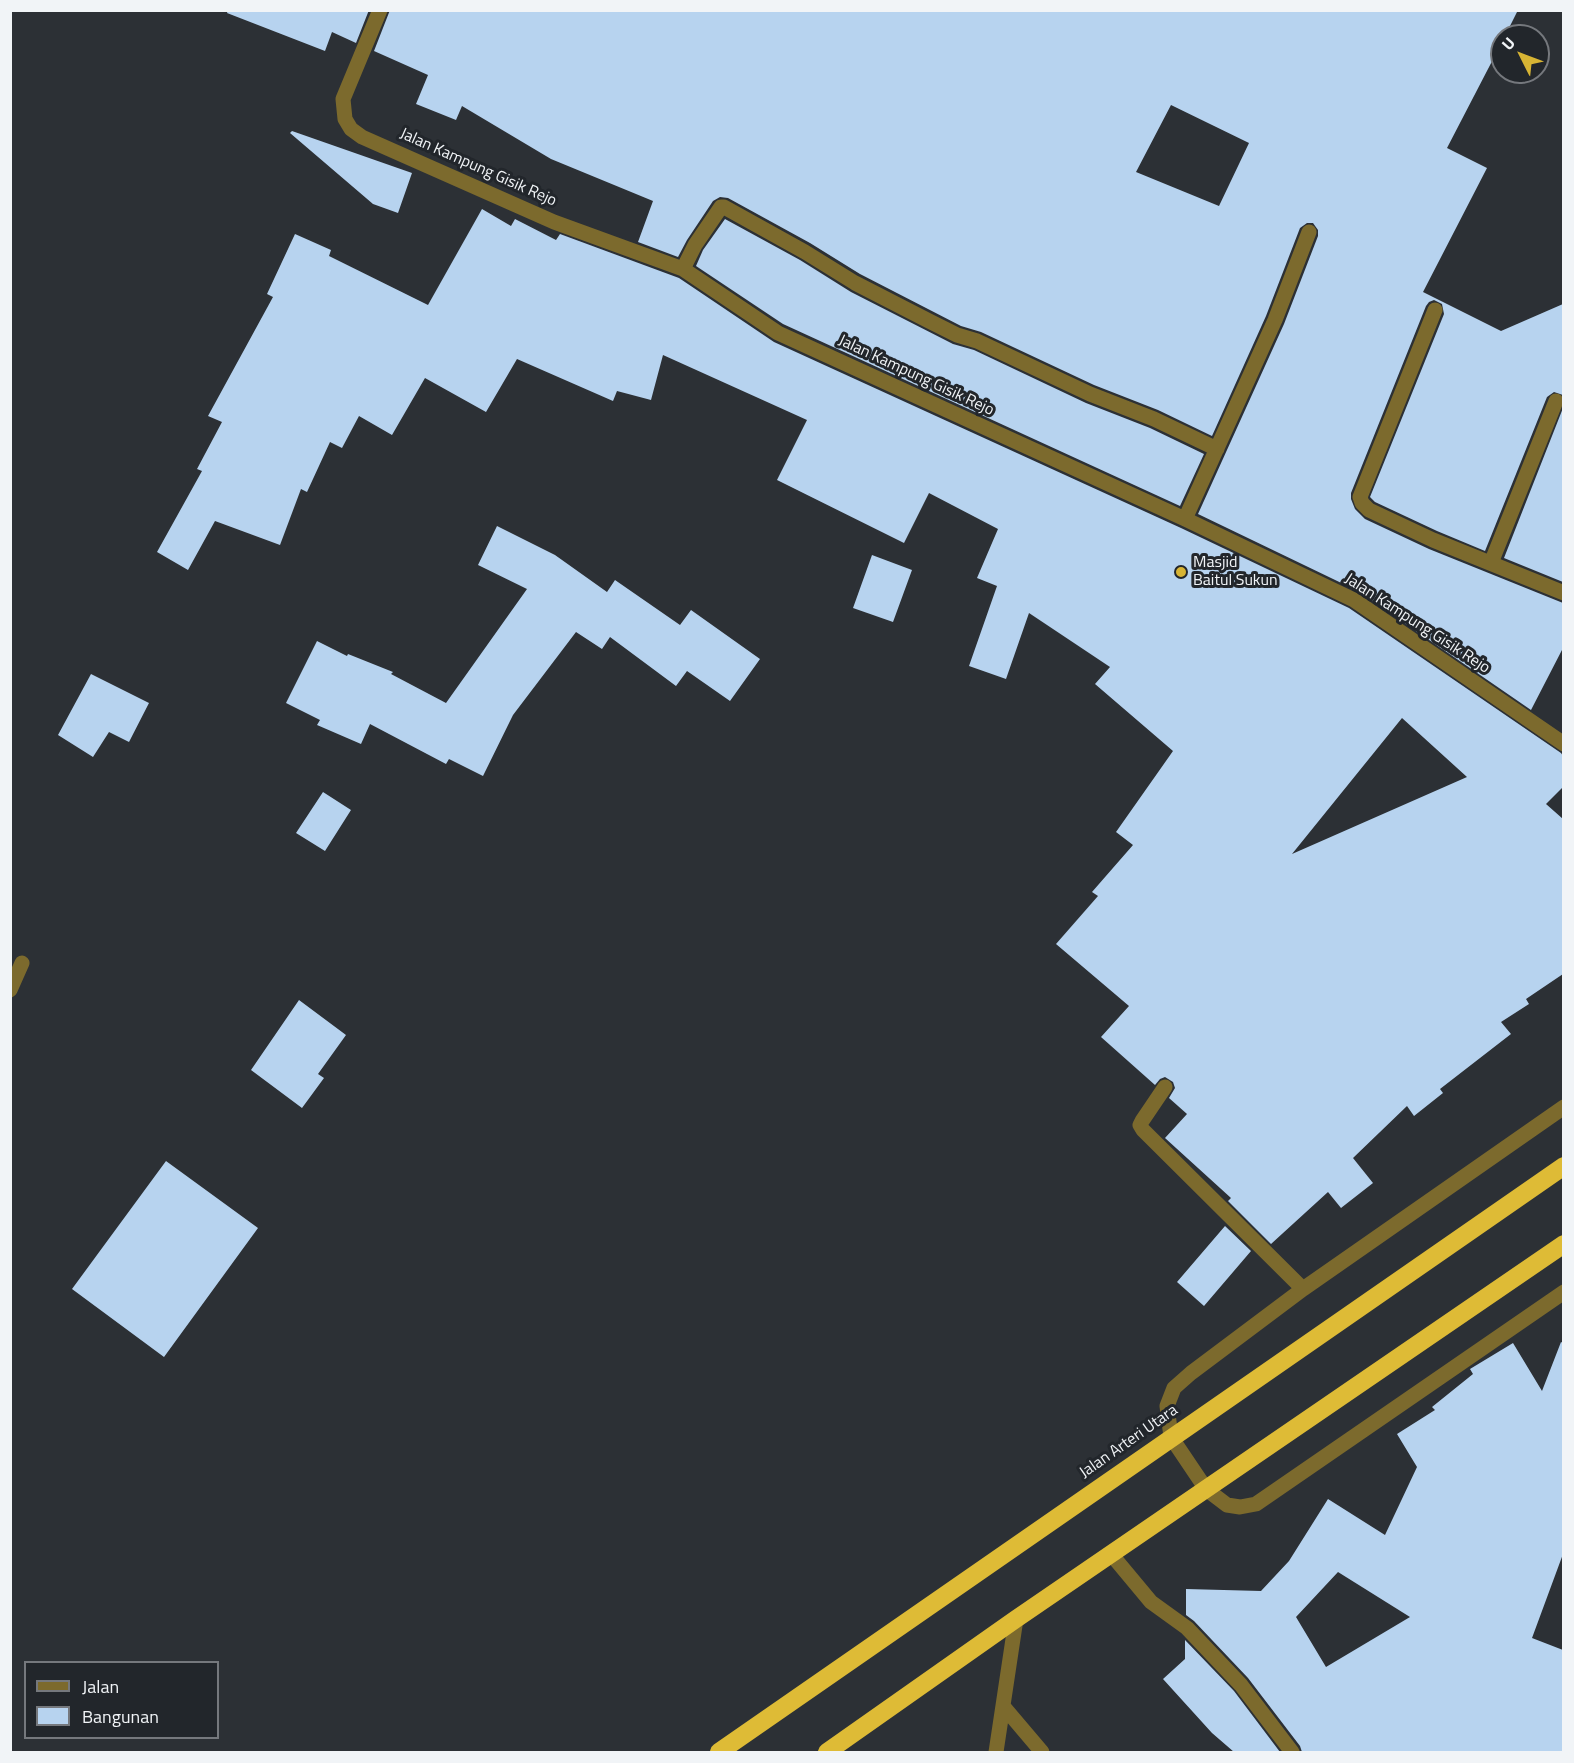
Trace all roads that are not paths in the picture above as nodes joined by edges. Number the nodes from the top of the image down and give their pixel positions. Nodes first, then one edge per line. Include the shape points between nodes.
1 (380, 10) edge
2 (1309, 232) dead end
3 (683, 269) junction
4 (1435, 310) dead end
5 (1556, 401) dead end
6 (1217, 449) junction
7 (1185, 519) junction
8 (1491, 563) junction
9 (1563, 594) edge
10 (1563, 744) edge
11 (22, 963) dead end
12 (10, 990) edge
13 (1165, 1087) dead end
14 (1563, 1107) edge
15 (1563, 1166) edge
16 (1563, 1244) edge
17 (1303, 1289) junction
18 (1563, 1292) edge
19 (1171, 1437) junction
20 (1206, 1489) junction
21 (1111, 1554) junction
22 (1016, 1619) junction
23 (1003, 1706) junction
24 (719, 1752) edge
25 (827, 1752) edge
26 (996, 1752) edge
27 (1042, 1752) edge
28 (1292, 1752) edge

1 - 3 street, Jalan Kampung Gisik Rejo via 343,99 345,119 351,129 554,222
2 - 6 street via 1275,320
3 - 6 street via 700,236 724,207 855,283 957,335
3 - 7 street, Jalan Kampung Gisik Rejo via 778,333
4 - 8 street via 1360,497 1369,510
5 - 8 street
6 - 7 street
7 - 10 street, Jalan Kampung Gisik Rejo via 1354,600
8 - 9 street
11 - 12 street
13 - 17 street via 1142,1121 1143,1130
14 - 17 street
15 - 19 highway, Jalan Arteri Utara
16 - 20 highway
17 - 19 street via 1174,1388 1167,1406
18 - 20 street via 1256,1504 1227,1505
19 - 20 street
19 - 24 highway, Jalan Arteri Utara
20 - 21 highway
21 - 22 highway
21 - 28 street via 1151,1602 1187,1628 1242,1685
22 - 23 street
22 - 25 highway
23 - 26 street
23 - 27 street

